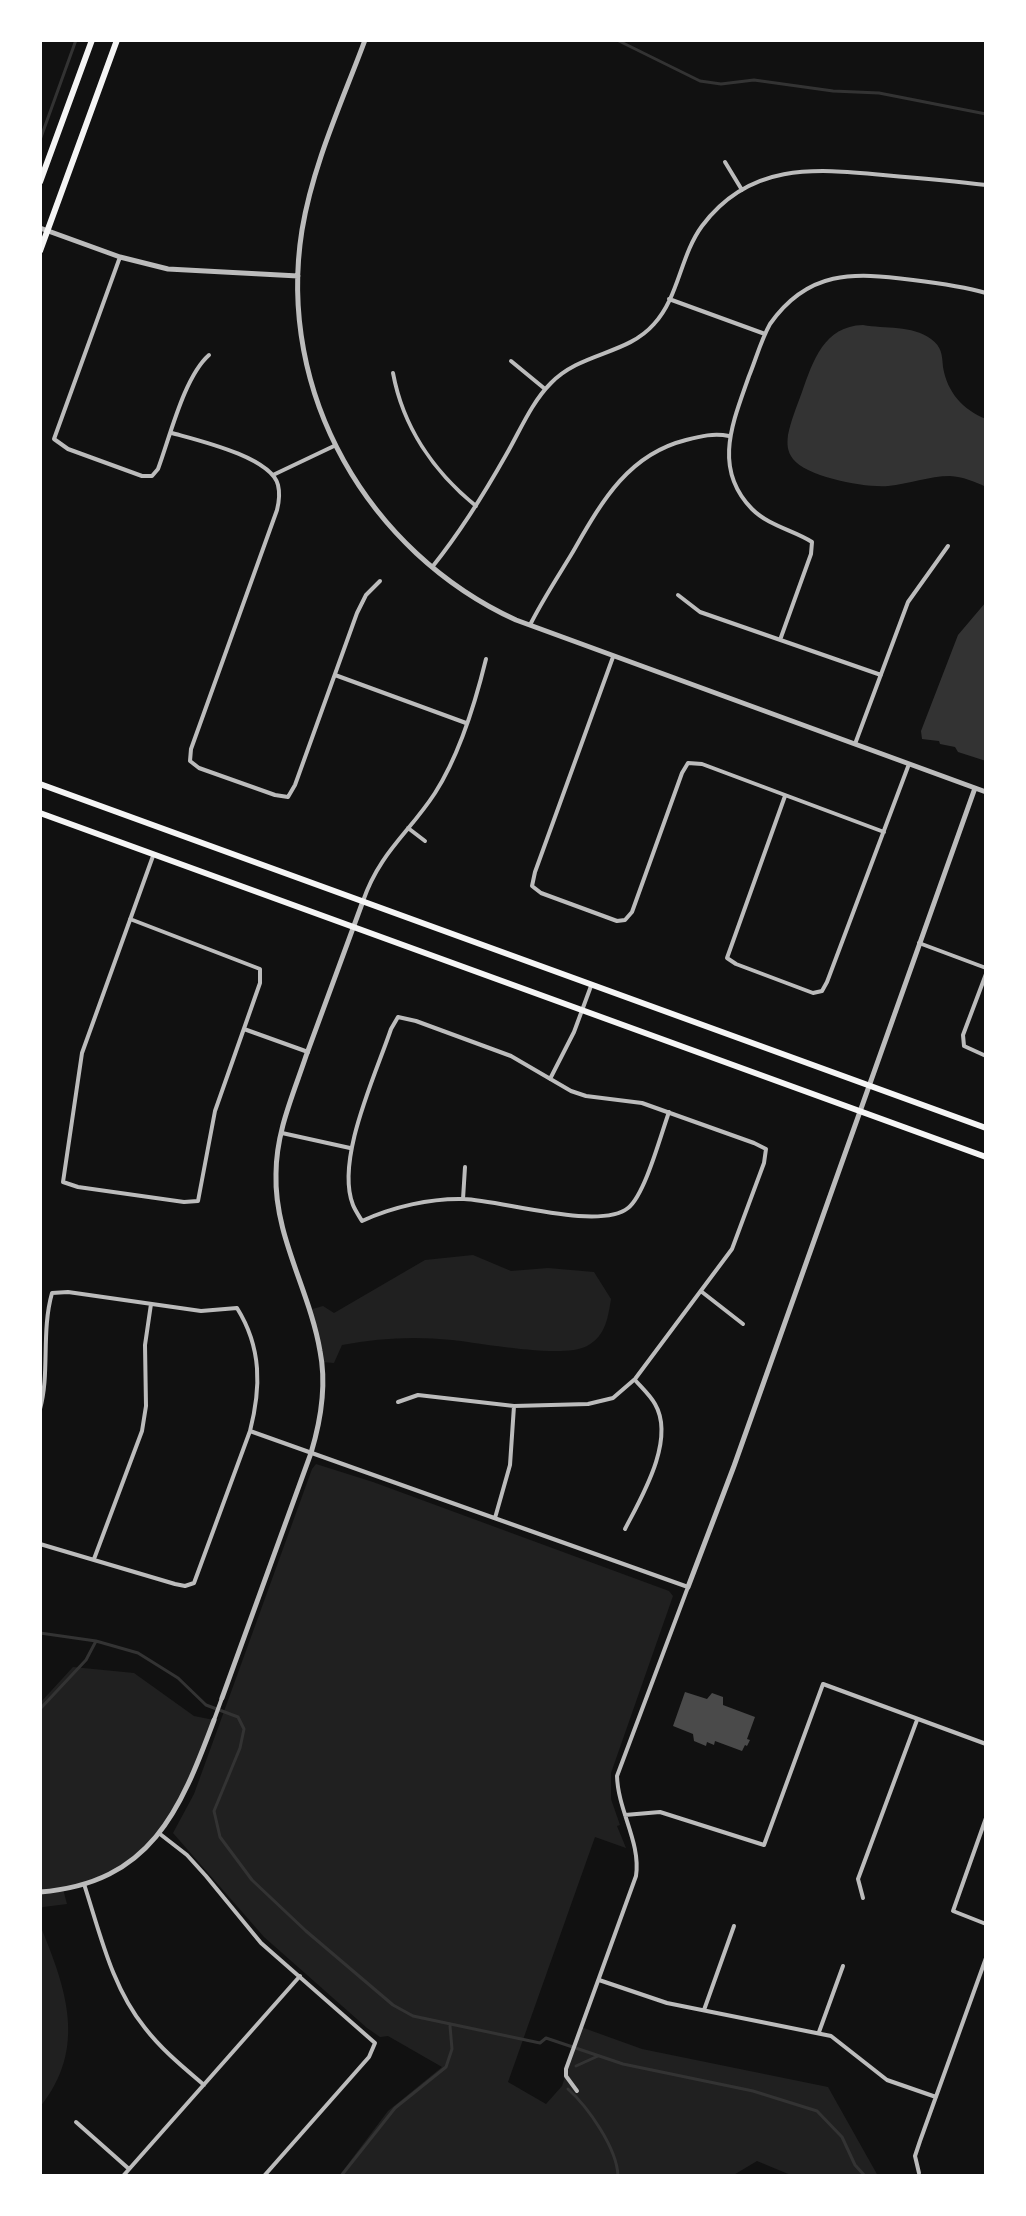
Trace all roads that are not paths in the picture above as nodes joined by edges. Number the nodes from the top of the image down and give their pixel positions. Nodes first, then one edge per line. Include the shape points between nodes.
1 (92, 40) edge
2 (117, 40) edge
3 (365, 40) edge
4 (725, 162) dead end
5 (40, 182) edge
6 (986, 185) edge
7 (742, 190) junction
8 (44, 230) edge
9 (40, 251) edge
10 (120, 257) junction
11 (298, 276) junction
12 (986, 293) edge
13 (669, 299) junction
14 (765, 334) junction
15 (209, 355) dead end
16 (511, 361) dead end
17 (393, 373) dead end
18 (545, 389) junction
19 (172, 433) junction
20 (729, 436) junction
21 (334, 446) junction
22 (273, 475) junction
23 (476, 506) junction
24 (948, 546) dead end
25 (432, 568) junction
26 (380, 581) dead end
27 (678, 595) dead end
28 (530, 626) junction
29 (780, 640) junction
30 (613, 657) junction
31 (486, 659) dead end
32 (335, 675) junction
33 (881, 675) junction
34 (466, 723) junction
35 (855, 744) junction
36 (909, 764) junction
37 (40, 784) edge
38 (975, 788) junction
39 (986, 792) edge
40 (785, 796) junction
41 (40, 813) edge
42 (408, 827) junction
43 (884, 832) junction
44 (425, 841) dead end
45 (154, 855) junction
46 (363, 901) junction
47 (130, 919) junction
48 (353, 928) junction
49 (919, 943) junction
50 (986, 968) edge
51 (986, 974) edge
52 (591, 984) junction
53 (581, 1010) junction
54 (244, 1029) junction
55 (308, 1052) junction
56 (986, 1056) edge
57 (550, 1079) junction
58 (867, 1085) junction
59 (859, 1111) junction
60 (669, 1112) junction
61 (986, 1128) edge
62 (280, 1133) junction
63 (350, 1148) junction
64 (986, 1157) edge
65 (465, 1167) dead end
66 (463, 1199) junction
67 (702, 1292) junction
68 (151, 1304) junction
69 (743, 1324) dead end
70 (635, 1379) junction
71 (398, 1402) dead end
72 (514, 1406) junction
73 (40, 1409) edge
74 (250, 1431) junction
75 (311, 1453) junction
76 (495, 1518) junction
77 (625, 1529) dead end
78 (40, 1544) edge
79 (94, 1559) junction
80 (688, 1587) junction
81 (222, 1698) joint
82 (917, 1719) junction
83 (214, 1720) joint
84 (986, 1744) edge
85 (625, 1815) junction
86 (986, 1818) edge
87 (160, 1834) junction
88 (84, 1884) junction
89 (40, 1892) edge
90 (863, 1898) dead end
91 (986, 1924) edge
92 (734, 1926) dead end
93 (986, 1958) edge
94 (843, 1966) dead end
95 (300, 1976) junction
96 (599, 1980) junction
97 (704, 2010) junction
98 (819, 2032) junction
99 (204, 2085) junction
100 (577, 2091) dead end
101 (936, 2097) junction
102 (76, 2122) dead end
103 (129, 2169) junction
104 (919, 2173) dead end
105 (123, 2176) edge
106 (264, 2176) edge

1 - 5 main road
2 - 8 main road
3 - 11 street via 311,190
4 - 7 street
6 - 7 street via 817,169 787,172
7 - 13 street via 712,215 689,245
8 - 9 main road
8 - 10 street
10 - 11 street via 181,271
10 - 19 street via 54,439 68,449 152,476
11 - 21 street via 307,366
12 - 14 street via 846,275 793,297
13 - 14 street
13 - 18 street via 647,332 584,359
14 - 20 street
15 - 19 street via 191,378
16 - 18 street
17 - 23 street via 401,407 421,445
18 - 23 street
19 - 22 street via 253,460
20 - 28 street via 715,433 680,441 630,469 603,501
20 - 29 street via 733,475 753,509 812,542
21 - 22 street
21 - 25 street via 385,522
22 - 32 street via 277,510 190,761 288,797
23 - 25 street
24 - 33 street via 908,602
25 - 28 street via 472,597
26 - 32 street via 357,613
27 - 29 street via 700,612
28 - 30 street
29 - 33 street
30 - 35 street
30 - 40 street via 532,886 566,903 625,920 688,763
31 - 34 street
32 - 34 street
33 - 35 street
34 - 42 street via 441,784
35 - 36 street
36 - 38 street
36 - 43 street
37 - 46 main road
38 - 39 street
38 - 49 street
40 - 43 street
40 - 43 street via 727,958 813,993 822,991
41 - 45 main road
42 - 44 street
42 - 46 street via 377,869
45 - 47 street
45 - 48 main road
46 - 48 street
46 - 52 main road
47 - 54 street via 260,969
47 - 54 street via 82,1053 63,1182 198,1201 215,1111
48 - 53 main road
48 - 55 street
49 - 50 street
49 - 58 street
51 - 56 street via 963,1035 964,1046
52 - 53 street
52 - 58 main road
53 - 57 street
53 - 59 main road
54 - 55 street
55 - 62 street
57 - 60 street via 586,1096
57 - 63 street via 511,1056 398,1017
58 - 59 street
58 - 61 main road
59 - 64 main road
59 - 80 street
60 - 66 street via 642,1188 628,1209 608,1215 550,1214
60 - 67 street via 766,1149 732,1249
62 - 63 street
62 - 75 street via 275,1175 280,1217 322,1362 321,1415
63 - 66 street via 352,1203 362,1221 378,1213
65 - 66 street
67 - 69 street
67 - 70 street
68 - 73 street via 52,1293
68 - 74 street via 201,1311 237,1308 259,1382
68 - 79 street via 142,1431
70 - 72 street via 600,1402
70 - 77 street via 656,1404 660,1442 651,1479
71 - 72 street via 418,1395
72 - 76 street via 510,1465
74 - 75 street
74 - 79 street via 194,1583 175,1584
75 - 76 street
75 - 81 street
76 - 80 street
78 - 79 street
80 - 85 street via 617,1776
81 - 83 street
82 - 84 street
82 - 85 street via 823,1684 764,1845 660,1812
82 - 90 street via 858,1879
83 - 87 street via 190,1784
85 - 96 street via 638,1861 636,1876
86 - 91 street via 953,1911
87 - 88 street via 127,1863
87 - 95 street via 187,1855 243,1924
88 - 89 street
88 - 99 street via 111,1967 133,2012 154,2040
92 - 97 street
93 - 101 street
94 - 98 street
95 - 99 street
95 - 106 street via 375,2043 369,2057
96 - 97 street
96 - 100 street via 566,2076
97 - 98 street
98 - 101 street via 841,2042 887,2080
99 - 103 street
101 - 104 street via 915,2156
102 - 103 street
103 - 105 street

